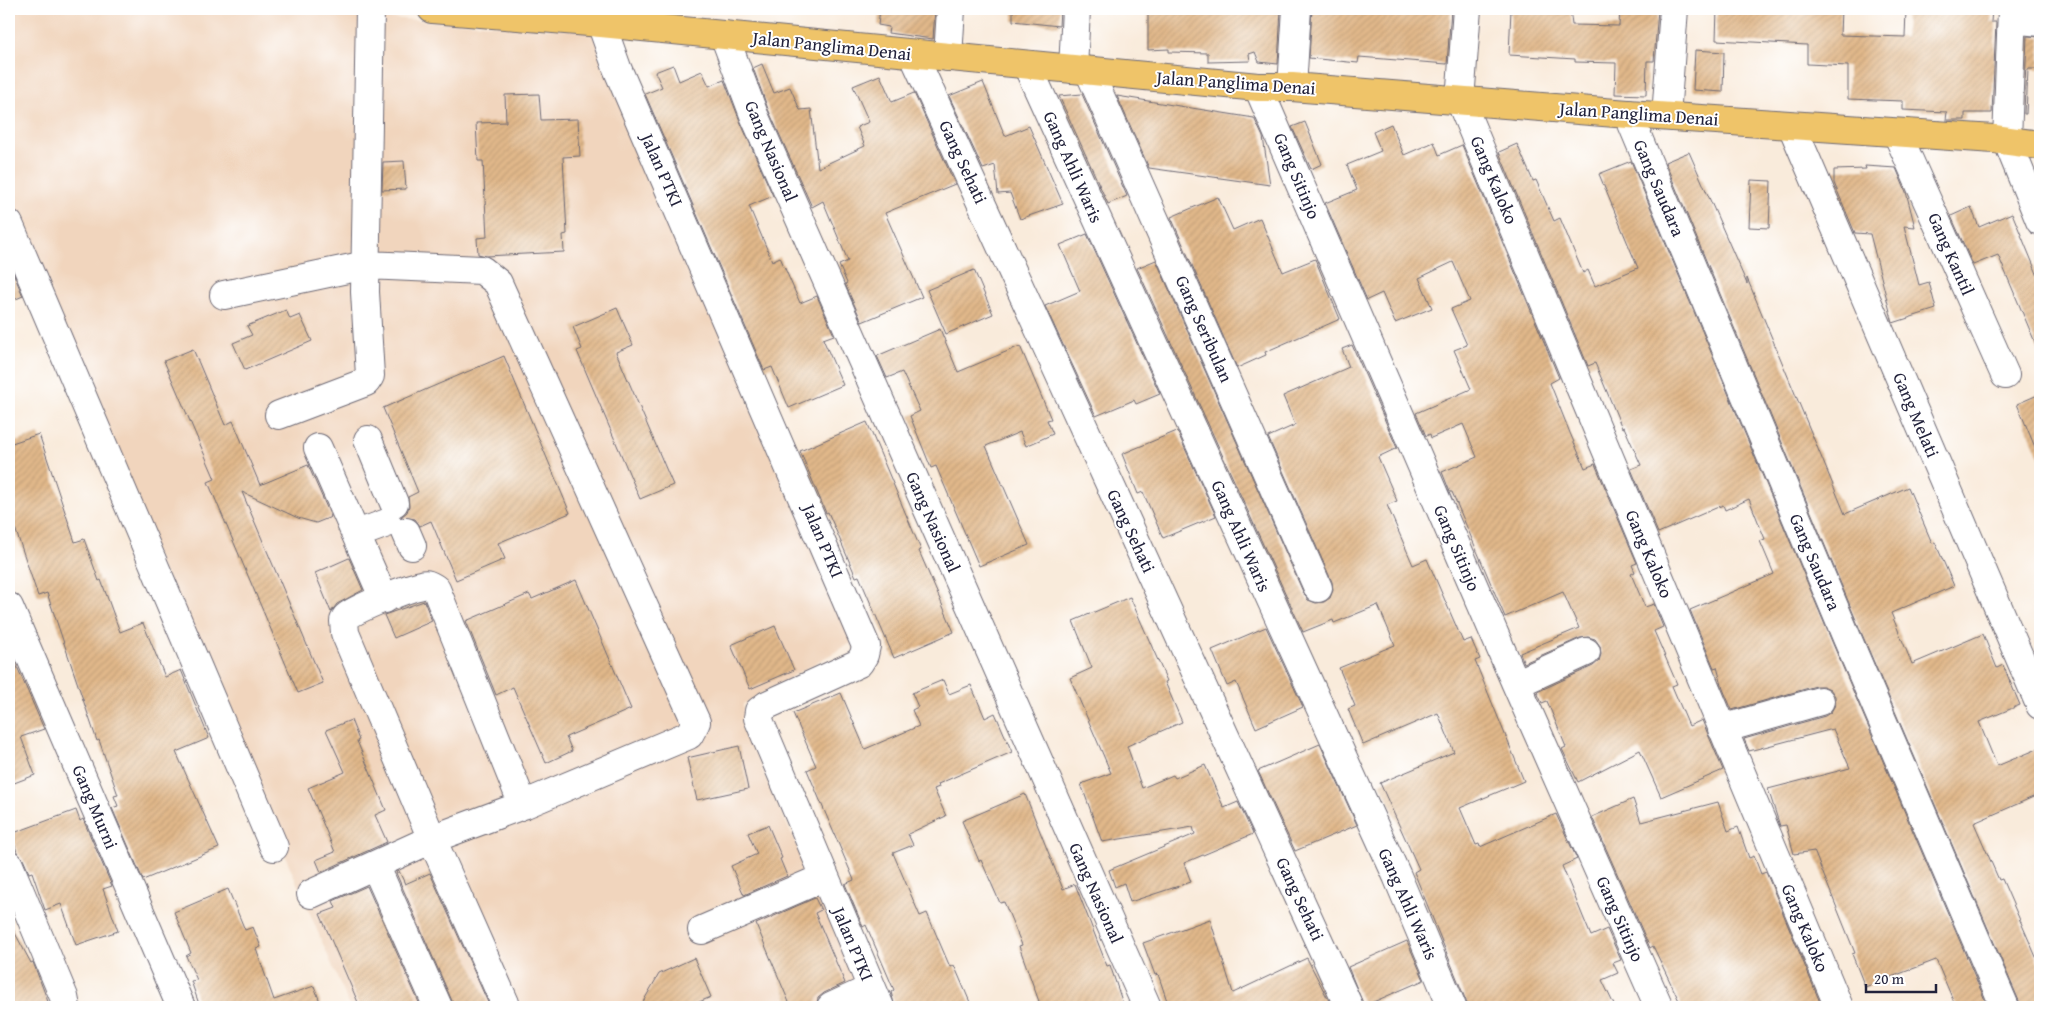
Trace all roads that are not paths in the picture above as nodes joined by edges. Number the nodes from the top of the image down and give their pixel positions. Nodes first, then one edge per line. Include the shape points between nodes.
1 (370, 9) edge
2 (432, 9) edge
3 (952, 9) edge
4 (1076, 9) edge
5 (1298, 9) edge
6 (1467, 9) edge
7 (1674, 9) edge
8 (495, 12) edge
9 (2012, 14) edge
10 (2040, 22) edge
11 (601, 23) junction
12 (724, 35) junction
13 (913, 54) junction
14 (948, 57) junction
15 (1027, 65) junction
16 (1081, 70) junction
17 (1258, 87) junction
18 (1292, 87) junction
19 (1460, 100) junction
20 (1628, 114) junction
21 (1666, 116) junction
22 (1792, 126) junction
23 (1897, 133) junction
24 (2007, 140) junction
25 (2040, 144) edge
26 (2040, 221) edge
27 (9, 224) edge
28 (366, 265) junction
29 (224, 295) dead end
30 (2005, 375) dead end
31 (279, 415) dead end
32 (368, 440) dead end
33 (318, 448) dead end
34 (357, 534) junction
35 (1318, 588) dead end
36 (384, 599) junction
37 (9, 607) edge
38 (1586, 652) dead end
39 (1516, 684) junction
40 (1820, 701) dead end
41 (2040, 705) edge
42 (1722, 729) junction
43 (523, 804) junction
44 (432, 839) junction
45 (274, 846) dead end
46 (10, 865) edge
47 (375, 865) junction
48 (825, 877) junction
49 (311, 894) dead end
50 (702, 930) dead end
51 (876, 998) edge
52 (505, 1003) dead end
53 (66, 1007) edge
54 (181, 1007) edge
55 (438, 1007) edge
56 (831, 1007) edge
57 (1147, 1007) edge
58 (1349, 1007) edge
59 (1452, 1007) edge
60 (1659, 1007) edge
61 (1839, 1007) edge
62 (2005, 1007) edge

1 - 28 street
2 - 8 main road, Jalan Panglima Denai
3 - 14 street
4 - 16 street
5 - 18 street
6 - 19 street
7 - 21 street
8 - 11 main road, Jalan Panglima Denai
9 - 10 street
9 - 24 street
11 - 12 main road, Jalan Panglima Denai
11 - 48 street, Jalan PTKI via 617,68 866,646 859,663 759,711 758,718
12 - 13 main road, Jalan Panglima Denai
12 - 57 street, Gang Nasional via 754,115
13 - 14 main road, Jalan Panglima Denai
13 - 58 street, Gang Sehati
14 - 15 main road, Jalan Panglima Denai
15 - 16 main road, Jalan Panglima Denai
15 - 59 street, Gang Ahli Waris via 1397,876
16 - 17 main road, Jalan Panglima Denai
16 - 35 street, Gang Seribulan
17 - 18 main road, Jalan Panglima Denai
17 - 39 street, Gang Sitinjo
18 - 19 main road, Jalan Panglima Denai
19 - 20 main road, Jalan Panglima Denai
19 - 42 street, Gang Kaloko
20 - 21 main road, Jalan Panglima Denai
20 - 62 street, Gang Saudara
21 - 22 main road, Jalan Panglima Denai
22 - 23 main road, Jalan Panglima Denai
22 - 41 street, Gang Melati
23 - 24 main road, Jalan Panglima Denai
23 - 30 street, Gang Kantil
24 - 25 main road, Jalan Panglima Denai
24 - 26 street
27 - 45 street
28 - 29 street
28 - 31 street via 370,376 366,382
28 - 43 street via 482,270 498,283 696,722 690,735
32 - 34 street via 400,526
33 - 34 street
34 - 36 street
36 - 43 street via 423,584 430,584 436,589
36 - 44 street via 350,614 344,621 344,627
37 - 54 street, Gang Murni
38 - 39 street
39 - 60 street, Gang Sitinjo
40 - 42 street
42 - 61 street, Gang Kaloko
43 - 44 street
44 - 47 street
44 - 52 street
46 - 53 street
47 - 49 street
47 - 55 street
48 - 50 street
48 - 51 street, Jalan PTKI
51 - 56 street

